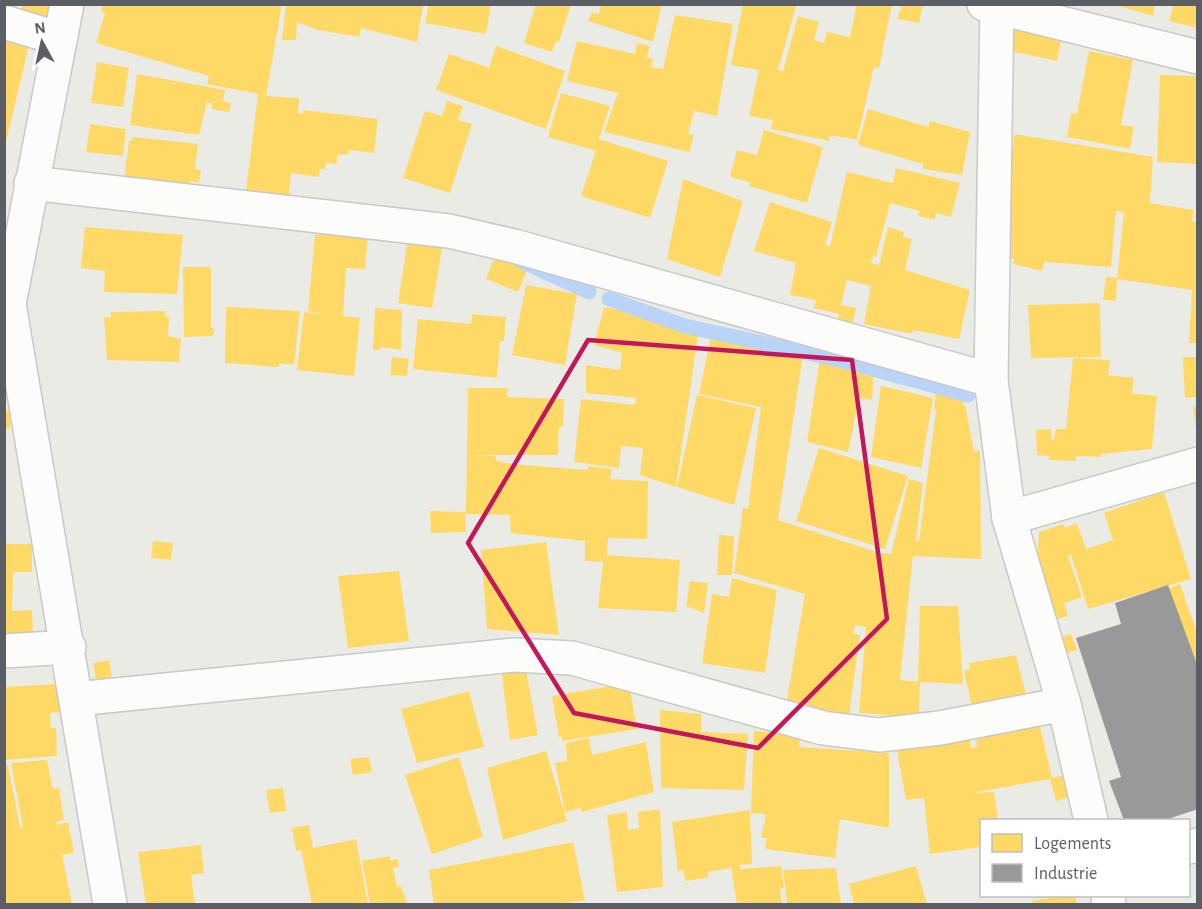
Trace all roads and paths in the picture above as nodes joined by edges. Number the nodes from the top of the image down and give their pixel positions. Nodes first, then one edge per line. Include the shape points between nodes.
1 (67, 4) edge
2 (992, 6) edge
3 (4, 22) edge
4 (60, 39) junction
5 (1197, 57) edge
6 (31, 183) junction
7 (7, 303) edge
8 (991, 380) junction
9 (1197, 464) edge
10 (1009, 518) junction
11 (69, 647) junction
12 (4, 651) edge
13 (76, 699) junction
14 (1064, 704) junction
15 (1092, 819) edge
16 (110, 904) edge

1 - 4 street
2 - 5 street
2 - 8 street
3 - 4 street
4 - 6 street
6 - 7 street
6 - 8 street via 449,231
7 - 11 street
8 - 10 street
9 - 10 street
10 - 14 street
11 - 12 street
11 - 13 street
13 - 14 street via 514,655 572,658 824,728 879,735 940,728
13 - 16 street
14 - 15 street

